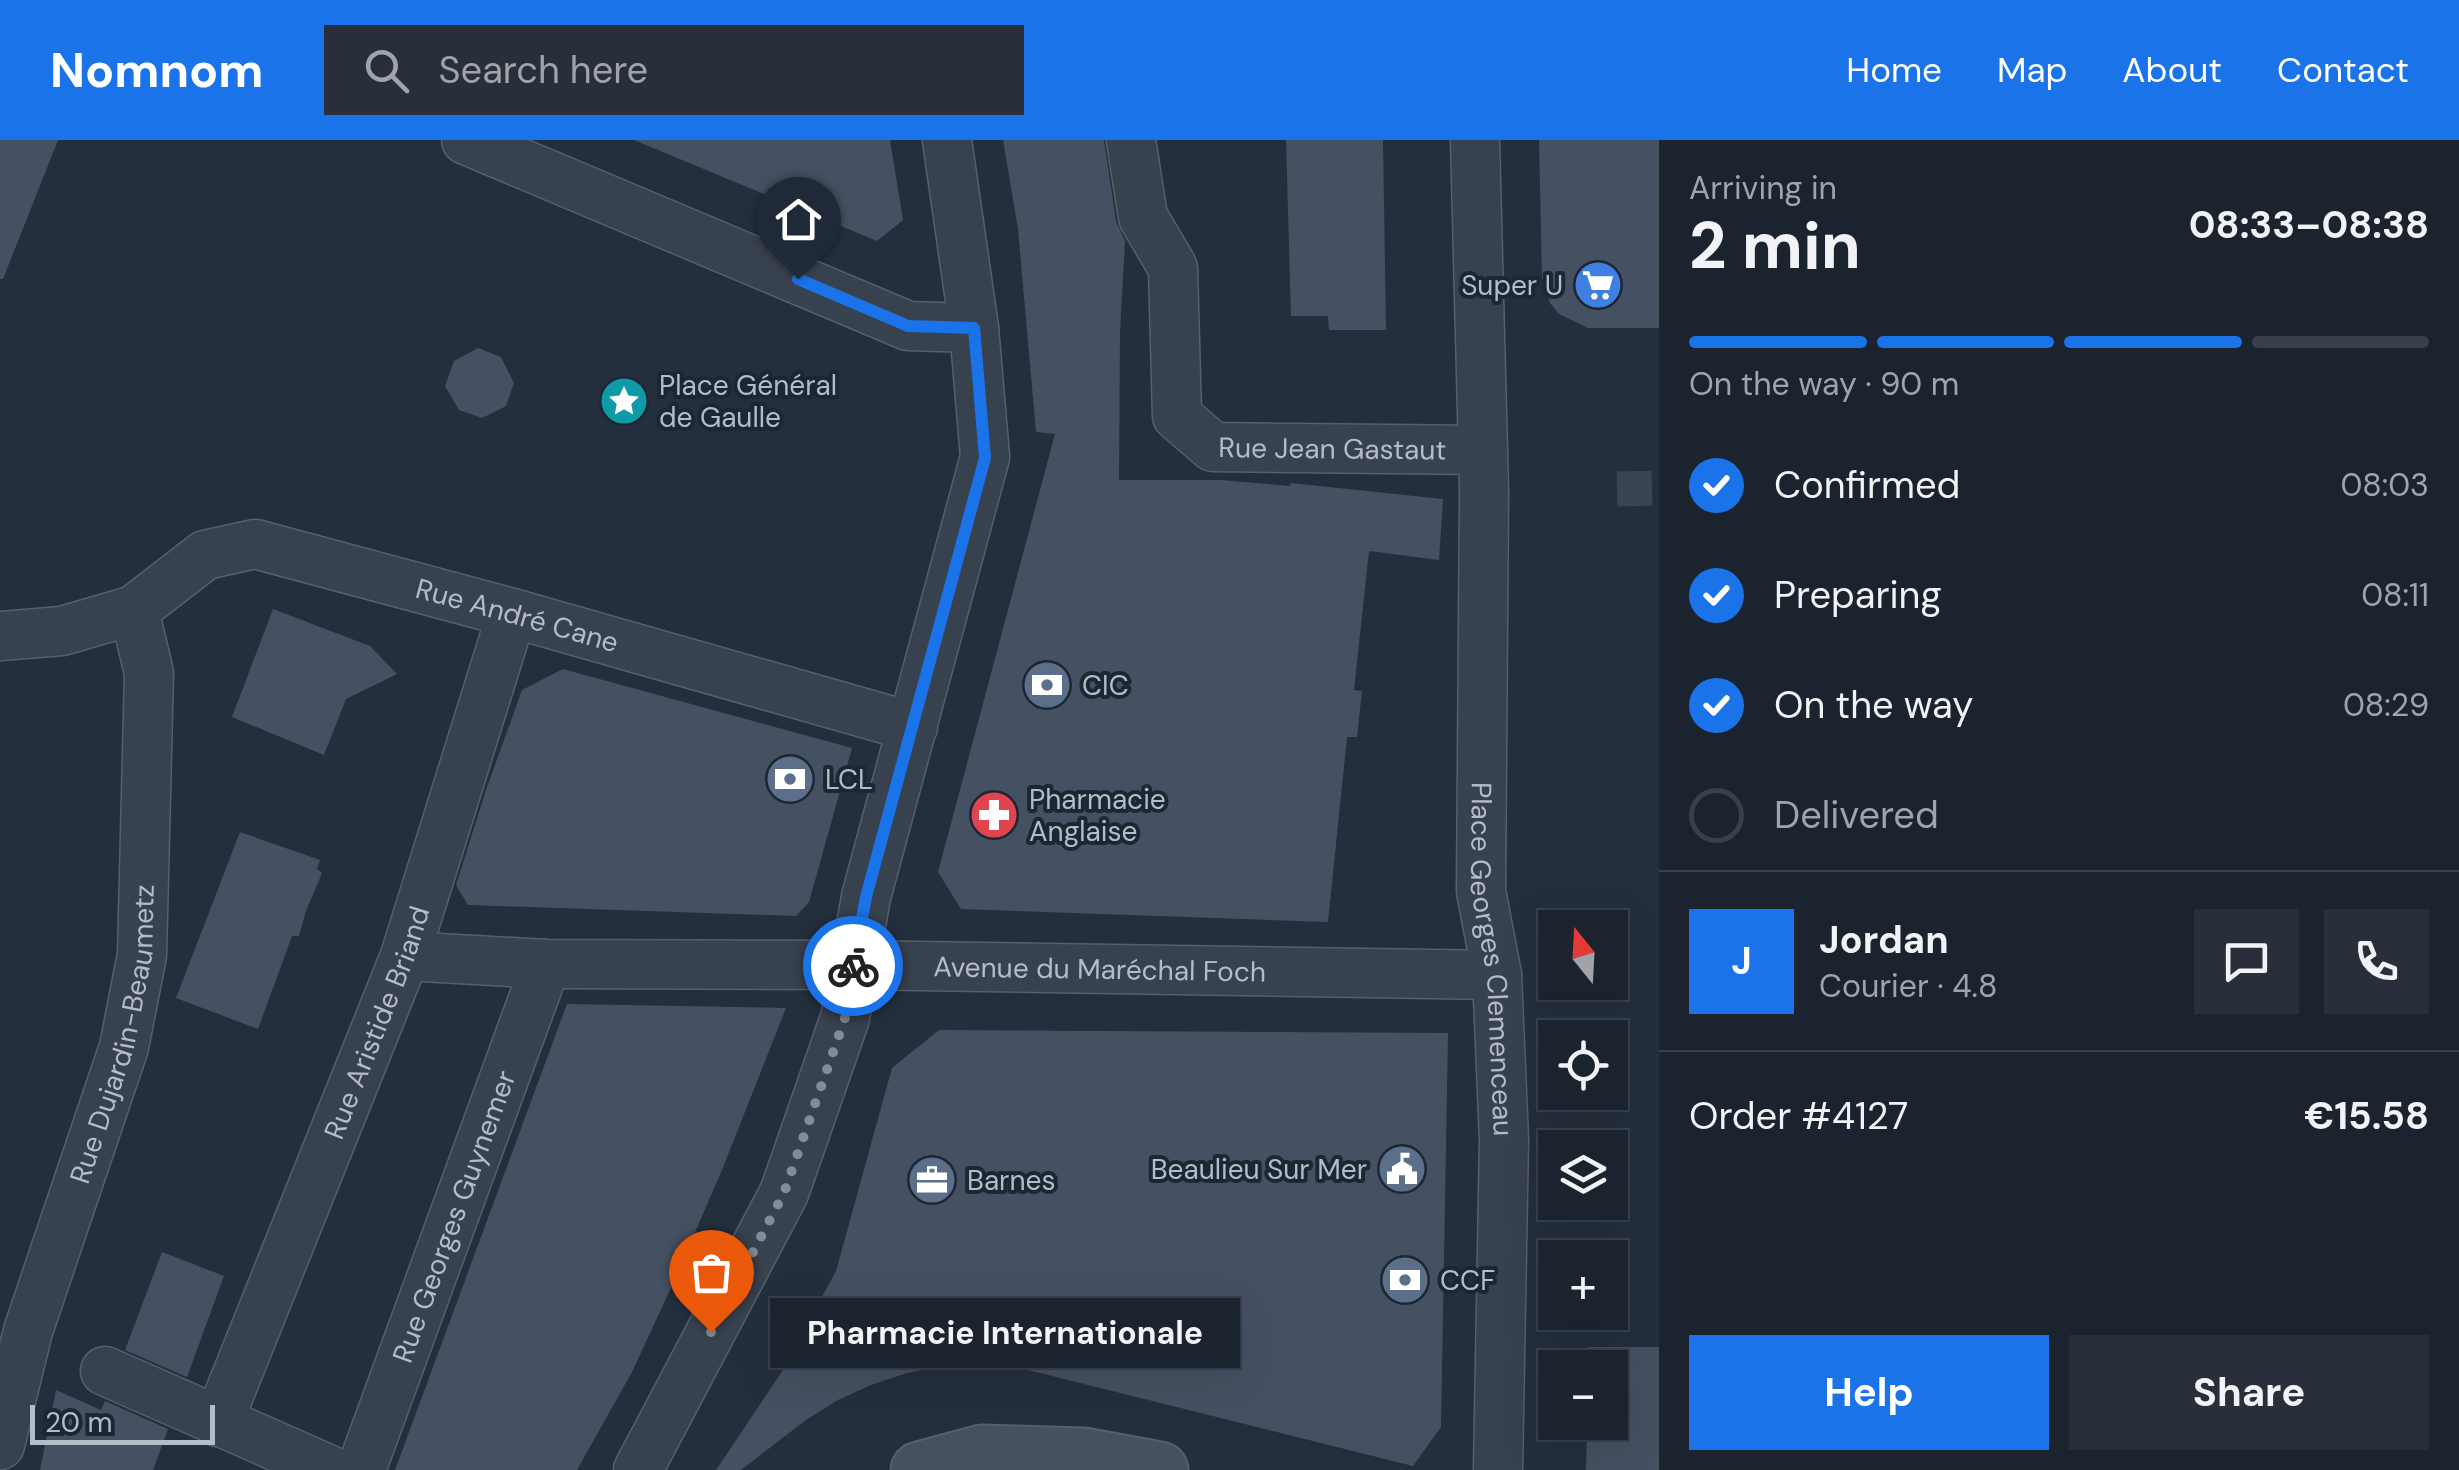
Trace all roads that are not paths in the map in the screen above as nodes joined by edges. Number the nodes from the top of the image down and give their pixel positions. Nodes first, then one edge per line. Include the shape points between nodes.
1 (466, 140) edge
2 (947, 140) edge
3 (1131, 140) edge
4 (1474, 140) edge
5 (974, 328) junction
6 (1483, 450) junction
7 (134, 610) junction
8 (512, 613) junction
9 (0, 636) edge
10 (913, 727) junction
11 (405, 956) junction
12 (546, 964) junction
13 (854, 965) junction
14 (1497, 975) junction
15 (105, 1371) dead end
16 (218, 1422) junction
17 (0, 1445) edge
18 (330, 1470) edge
19 (360, 1470) edge
20 (638, 1470) edge
21 (919, 1470) edge
22 (1160, 1470) edge
23 (1498, 1470) edge

1 - 5 street via 908,326
2 - 5 street
3 - 6 street, Rue Jean Gastaut via 1143,217 1173,268 1176,416 1213,447
4 - 6 street, Place Georges Clemenceau
5 - 10 street via 985,458
6 - 14 street, Place Georges Clemenceau via 1482,891
7 - 8 street, Rue André Cane via 205,555 256,544
7 - 9 street via 62,630
7 - 17 street, Rue Dujardin-Beaumetz via 148,674 142,955 124,1046 28,1331
8 - 10 street, Rue André Cane
8 - 11 street, Rue Aristide Briand
10 - 13 street
11 - 12 street, Avenue du Maréchal Foch
11 - 16 street, Rue Aristide Briand
12 - 13 street, Avenue du Maréchal Foch
12 - 19 street, Rue Georges Guynemer
13 - 14 street, Avenue du Maréchal Foch
13 - 20 street via 845,1018 784,1193
14 - 23 street, Place Georges Clemenceau via 1504,1139
15 - 16 street
16 - 18 street
21 - 22 main road via 982,1453 1084,1456

